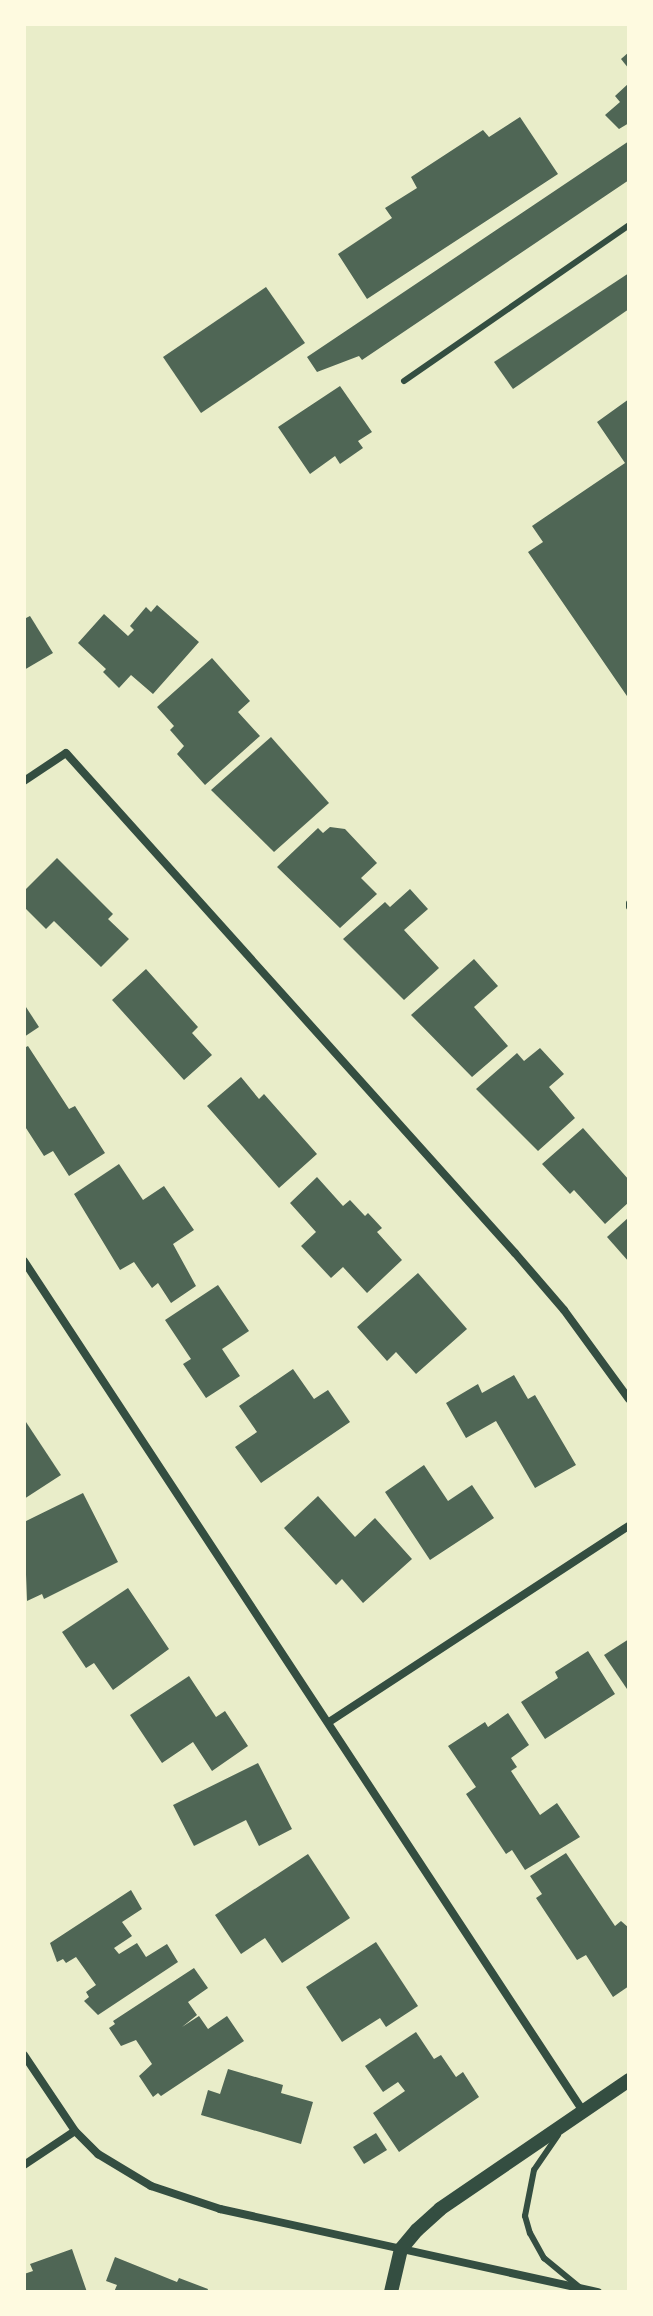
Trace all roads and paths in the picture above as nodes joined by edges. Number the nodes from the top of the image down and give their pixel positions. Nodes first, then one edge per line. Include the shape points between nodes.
1 (629, 225) edge
2 (404, 381) dead end
3 (24, 781) edge
4 (24, 1261) edge
5 (629, 1399) edge
6 (629, 1526) edge
7 (329, 1722) junction
8 (24, 2055) edge
9 (629, 2080) edge
10 (578, 2114) junction
11 (75, 2131) junction
12 (24, 2165) edge
13 (401, 2249) junction
14 (582, 2289) junction
15 (391, 2292) edge
16 (598, 2292) edge

1 - 2 lane
3 - 5 street via 66,753 515,1253
4 - 7 street
6 - 7 street
7 - 10 street
8 - 11 street
9 - 10 street
10 - 13 street via 440,2209
10 - 14 lane via 534,2170 525,2216 544,2258
11 - 12 street
11 - 13 street via 123,2171 182,2198
13 - 14 street
13 - 15 street
14 - 16 street

